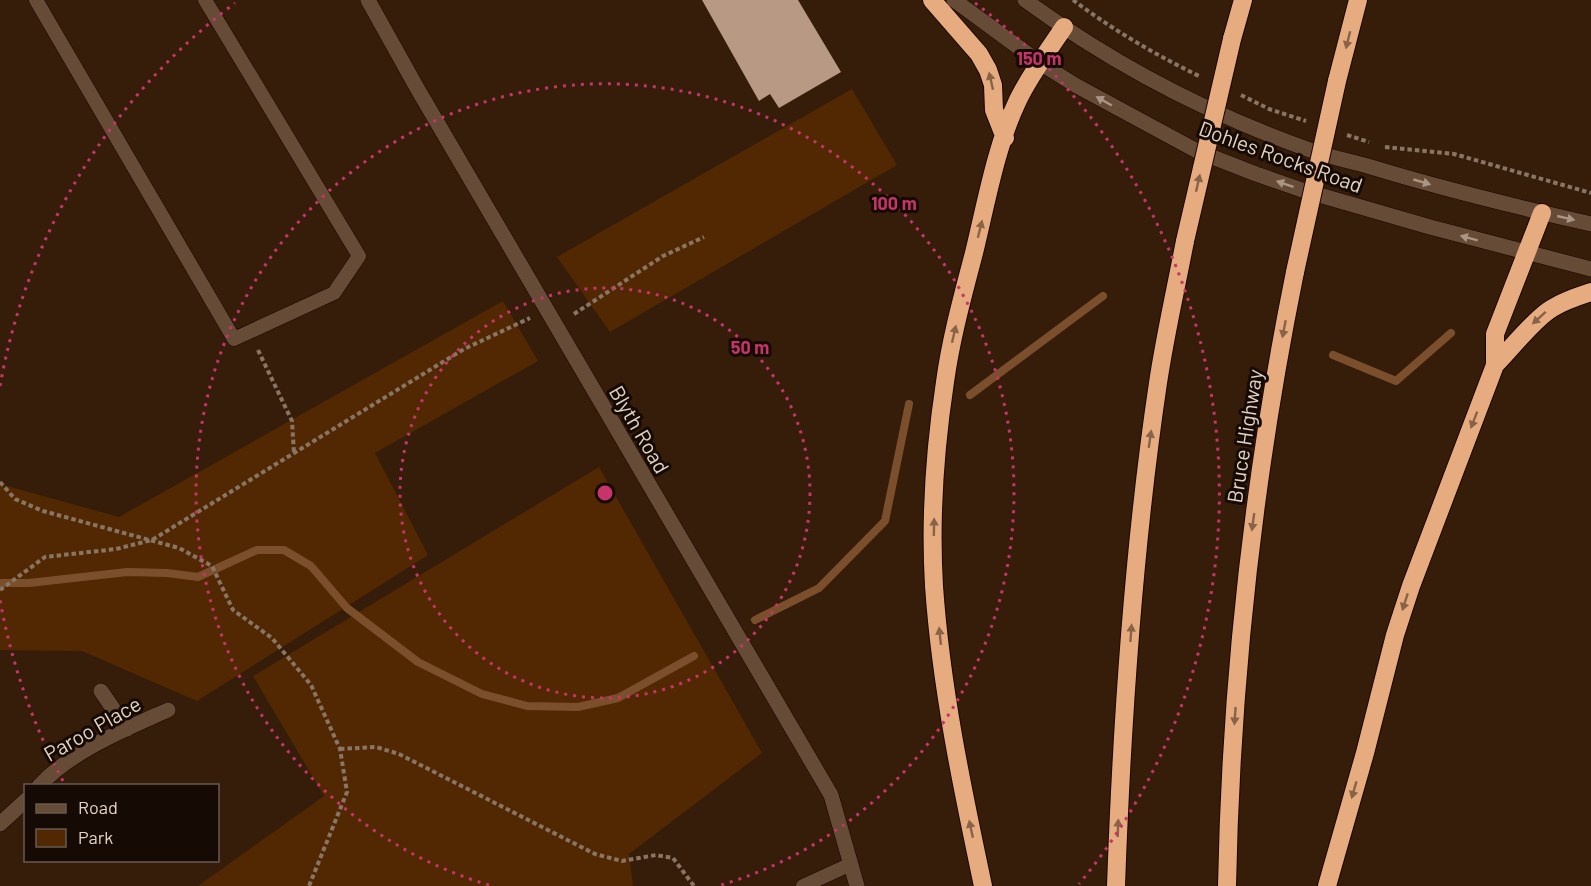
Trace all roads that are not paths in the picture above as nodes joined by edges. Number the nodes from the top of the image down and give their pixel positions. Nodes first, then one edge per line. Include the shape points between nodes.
1 (36, 0) edge
2 (205, 0) edge
3 (368, 0) edge
4 (932, 0) edge
5 (954, 0) edge
6 (1024, 0) edge
7 (1243, 0) edge
8 (1358, 0) edge
9 (1064, 27) junction
10 (1040, 63) junction
11 (1005, 138) junction
12 (1542, 213) junction
13 (1591, 224) edge
14 (1526, 253) junction
15 (1591, 269) edge
16 (1591, 292) edge
17 (1495, 365) junction
18 (101, 691) dead end
19 (168, 710) dead end
20 (127, 729) junction
21 (41, 784) edge
22 (24, 802) edge
23 (0, 824) edge
24 (851, 864) junction
25 (802, 886) edge
26 (857, 886) edge
27 (983, 886) edge
28 (1116, 886) edge
29 (1227, 886) edge
30 (1327, 886) edge

1 - 2 lane via 234,339 334,293 359,255
3 - 24 main road, Blyth Road via 831,795
11 -> 4 highway via 994,111 988,69
5 - 10 main road, Dohles Rocks Road
6 - 9 main road, Dohles Rocks Road
28 -> 7 highway, bridge via 1120,771 1139,524 1158,381 1185,241
8 -> 29 highway, Bruce Highway, bridge via 1295,272 1268,414 1238,667
9 - 10 highway
9 -> 12 main road, Dohles Rocks Road via 1176,93 1302,147
10 - 11 highway via 1017,101
14 -> 10 main road, Dohles Rocks Road via 1361,208 1197,151
27 -> 11 highway via 944,679 934,586 933,531 945,380
12 -> 13 main road, Dohles Rocks Road
12 - 14 highway
14 - 15 main road, Dohles Rocks Road
14 - 17 highway via 1495,334
16 -> 17 highway via 1546,312
17 -> 30 highway via 1395,635
18 - 20 main road
19 - 20 main road, Paroo Place
20 - 21 main road, Paroo Place via 85,751
22 - 23 main road
24 - 25 lane
24 - 26 main road, Blyth Road

